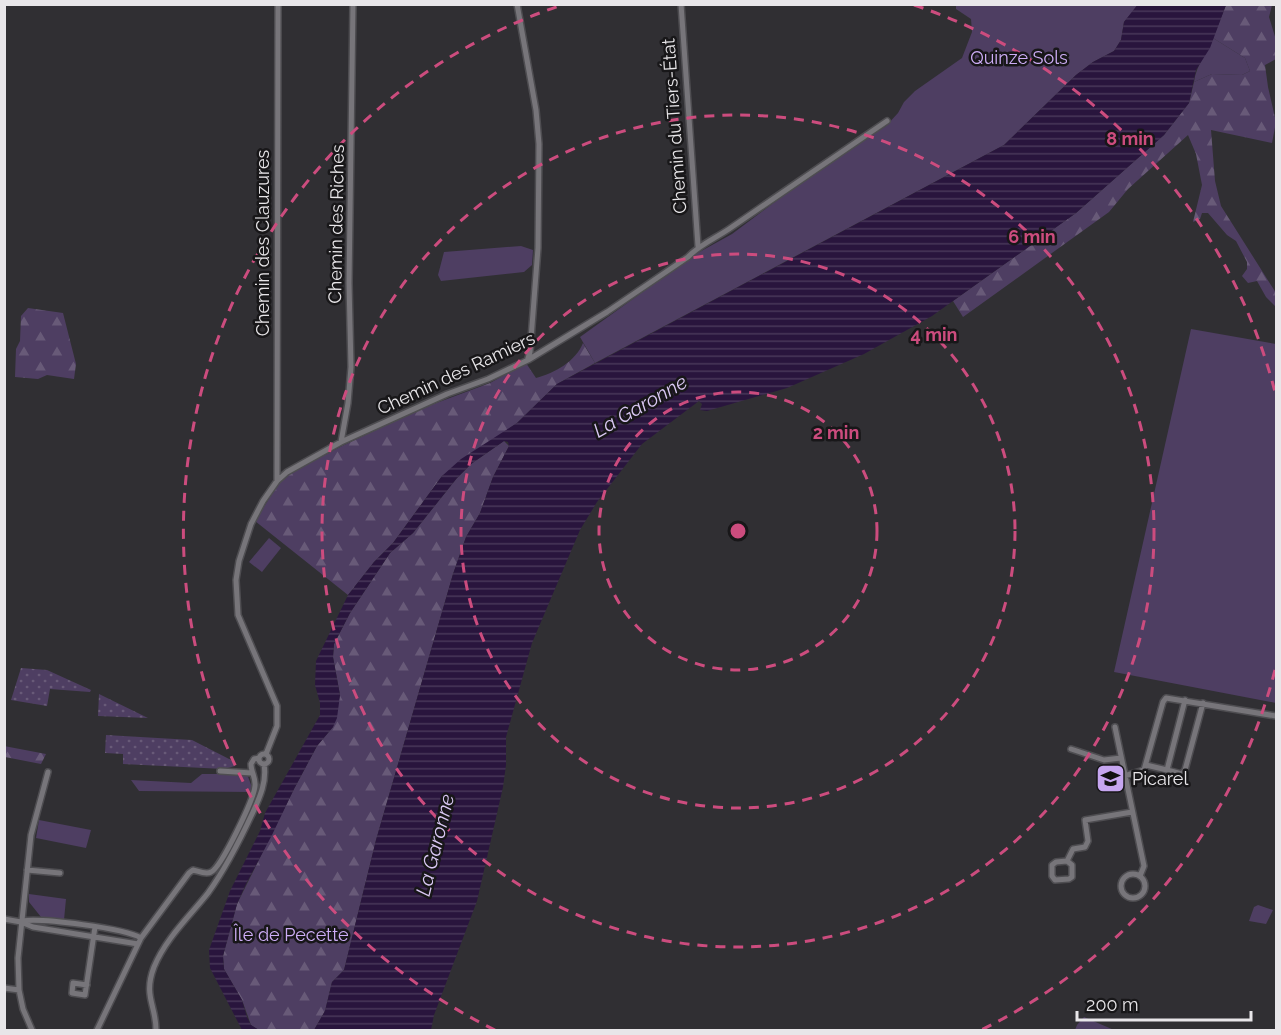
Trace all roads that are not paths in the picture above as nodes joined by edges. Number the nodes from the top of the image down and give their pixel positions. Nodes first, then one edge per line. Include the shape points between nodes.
1 (278, 4) edge
2 (353, 4) edge
3 (517, 4) edge
4 (681, 4) edge
5 (887, 122) dead end
6 (698, 246) junction
7 (531, 343) junction
8 (542, 351) junction
9 (528, 360) junction
10 (341, 442) junction
11 (276, 480) junction
12 (1185, 700) junction
13 (1203, 703) junction
14 (1276, 716) edge
15 (1114, 727) dead end
16 (1071, 749) dead end
17 (266, 754) junction
18 (259, 758) junction
19 (1121, 758) junction
20 (264, 764) junction
21 (1146, 765) junction
22 (1167, 770) junction
23 (219, 771) dead end
24 (48, 772) dead end
25 (252, 773) junction
26 (1124, 776) junction
27 (1132, 812) junction
28 (1067, 861) junction
29 (27, 870) junction
30 (60, 873) dead end
31 (1140, 876) junction
32 (4, 919) edge
33 (21, 922) junction
34 (67, 923) junction
35 (95, 927) junction
36 (66, 932) junction
37 (93, 936) junction
38 (141, 938) junction
39 (138, 944) junction
40 (87, 985) dead end
41 (4, 988) edge
42 (19, 990) junction
43 (32, 1030) edge
44 (97, 1030) edge
45 (156, 1030) edge

1 - 11 street, Chemin des Clauzures
2 - 10 street, Chemin des Riches via 351,367
3 - 7 street via 539,144 538,248
4 - 6 street, Chemin du Tiers-État
5 - 6 street, Chemin des Ramiers via 710,242
6 - 8 street, Chemin des Ramiers via 688,257 607,312
7 - 8 street
7 - 9 street
8 - 9 street, Chemin des Ramiers
9 - 10 street, Chemin des Ramiers
10 - 11 street, Chemin des Ramiers
11 - 17 street, Chemin des Ramiers via 251,525 236,580 238,615 277,706 277,726
12 - 13 street
12 - 21 street via 1166,698 1163,702
12 - 22 street
13 - 14 street
13 - 22 street via 1185,770 1182,774
15 - 19 street
16 - 19 street via 1104,760
17 - 18 street
17 - 20 street
18 - 20 street
18 - 25 street via 251,764
19 - 26 street
20 - 45 street via 262,788 242,835 209,891 168,940 154,968 148,992
21 - 22 street
21 - 26 street via 1140,772
23 - 25 street
24 - 29 street via 31,835
25 - 38 street via 256,780 254,795 215,870 189,873
26 - 27 street
27 - 28 street via 1085,820 1088,842 1085,847 1073,849
27 - 31 street via 1144,866
28 - 28 street via 1072,866 1072,877 1055,880 1052,864
29 - 30 street
29 - 33 street
31 - 31 street via 1133,873 1122,881 1121,888 1130,898 1137,898 1146,888
32 - 33 street
33 - 34 street via 34,919
33 - 36 street
33 - 42 street
34 - 35 street
34 - 36 street
35 - 37 street
35 - 38 street
36 - 37 street
37 - 39 street
37 - 40 street
38 - 39 street
39 - 44 street
41 - 42 street
42 - 43 street

